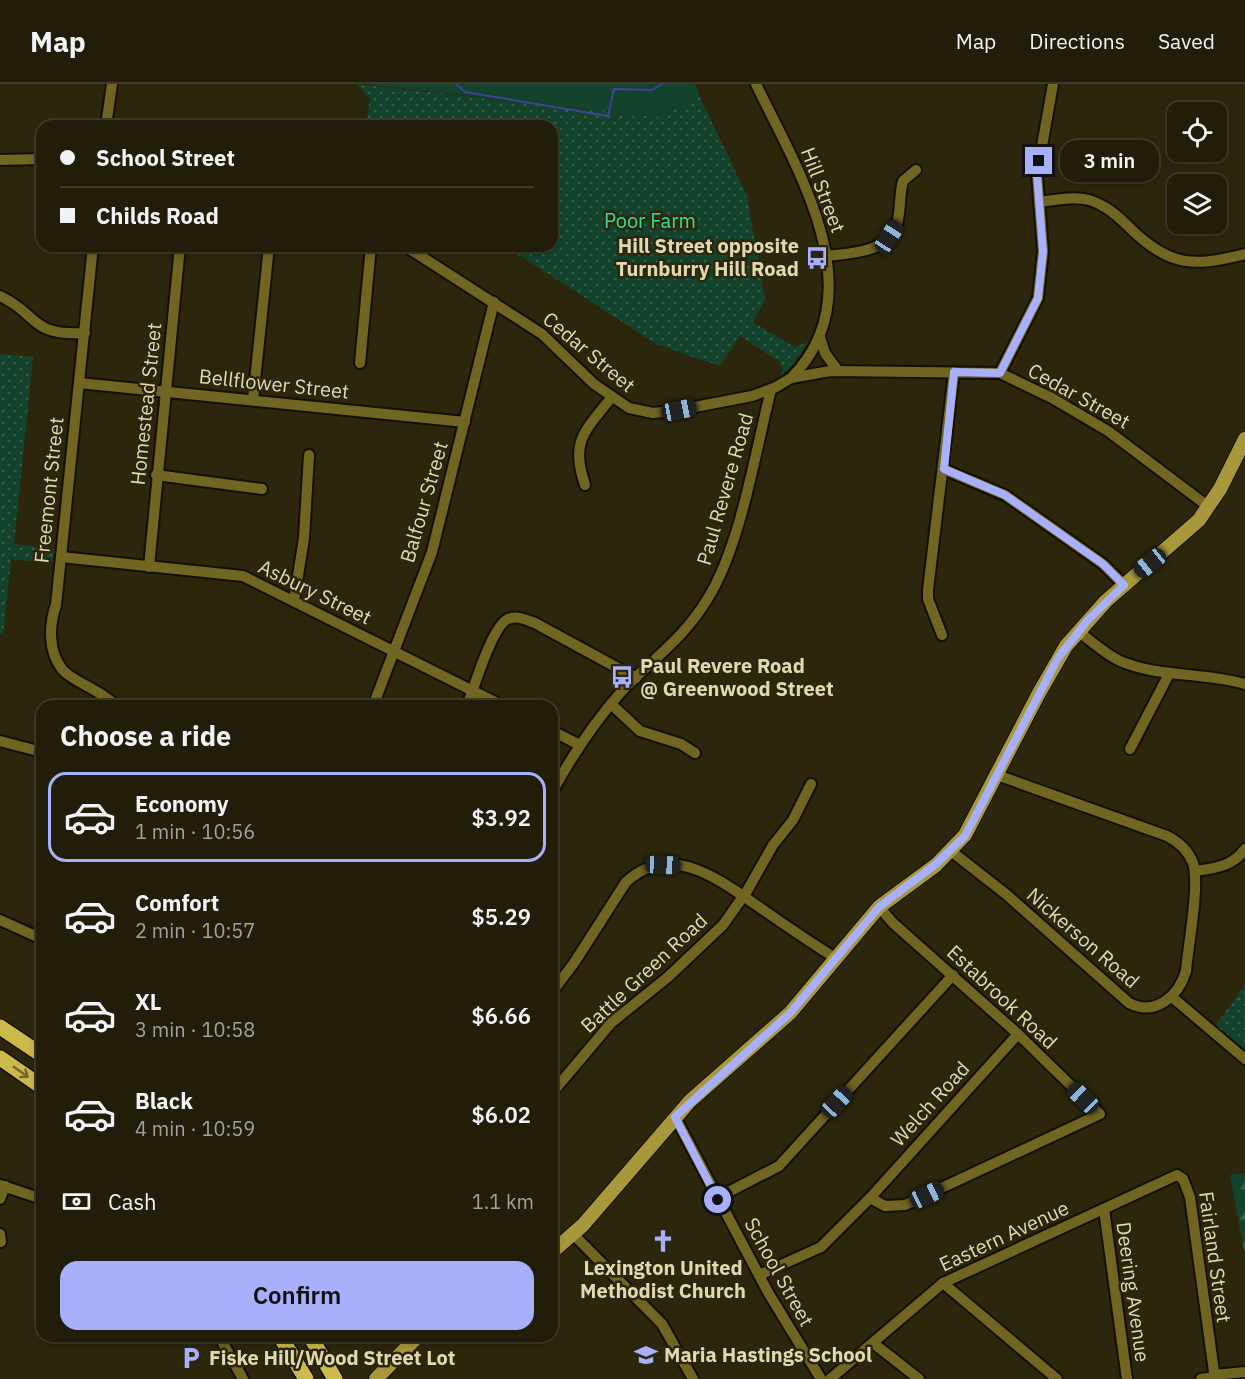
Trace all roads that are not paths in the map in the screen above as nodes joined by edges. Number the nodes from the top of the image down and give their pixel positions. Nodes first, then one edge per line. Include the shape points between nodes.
1 (112, 84) edge
2 (756, 84) edge
3 (1053, 84) edge
4 (107, 120) edge
5 (36, 159) edge
6 (0, 160) edge
7 (916, 170) dead end
8 (1039, 202) junction
9 (92, 252) edge
10 (179, 252) edge
11 (268, 252) edge
12 (370, 252) edge
13 (415, 252) edge
14 (1245, 254) edge
15 (827, 256) junction
16 (0, 296) edge
17 (494, 302) junction
18 (85, 333) junction
19 (820, 337) junction
20 (360, 363) dead end
21 (838, 371) junction
22 (954, 372) junction
23 (1000, 373) junction
24 (791, 378) junction
25 (79, 384) junction
26 (167, 390) junction
27 (771, 390) junction
28 (611, 398) junction
29 (253, 400) junction
30 (465, 422) junction
31 (1245, 439) edge
32 (309, 454) dead end
33 (944, 469) junction
34 (156, 475) junction
35 (585, 485) dead end
36 (261, 489) dead end
37 (1209, 507) junction
38 (61, 557) junction
39 (149, 567) junction
40 (1124, 585) junction
41 (294, 601) junction
42 (1078, 631) junction
43 (942, 635) dead end
44 (394, 651) junction
45 (1169, 674) junction
46 (636, 678) junction
47 (1245, 684) edge
48 (473, 691) junction
49 (111, 700) edge
50 (375, 700) edge
51 (469, 700) edge
52 (491, 700) edge
53 (611, 704) junction
54 (558, 734) edge
55 (0, 741) edge
56 (580, 745) junction
57 (1130, 749) dead end
58 (36, 750) edge
59 (694, 753) dead end
60 (998, 775) junction
61 (558, 782) edge
62 (812, 784) dead end
63 (1245, 849) edge
64 (951, 852) junction
65 (1195, 871) junction
66 (743, 897) junction
67 (879, 907) junction
68 (0, 920) edge
69 (36, 936) edge
70 (835, 958) junction
71 (952, 975) junction
72 (558, 984) edge
73 (1172, 997) junction
74 (0, 1027) edge
75 (1018, 1034) junction
76 (36, 1051) edge
77 (0, 1058) edge
78 (1245, 1059) edge
79 (36, 1083) edge
80 (558, 1086) edge
81 (675, 1117) junction
82 (1181, 1177) joint
83 (2, 1185) edge
84 (36, 1197) edge
85 (717, 1198) junction
86 (870, 1198) junction
87 (0, 1199) edge
88 (1104, 1209) junction
89 (573, 1234) junction
90 (558, 1247) edge
91 (759, 1275) junction
92 (943, 1283) junction
93 (222, 1342) edge
94 (284, 1342) edge
95 (313, 1342) edge
96 (412, 1342) edge
97 (873, 1342) junction
98 (1245, 1372) edge
99 (1215, 1377) edge
100 (243, 1379) edge
101 (306, 1379) edge
102 (335, 1379) edge
103 (376, 1379) edge
104 (693, 1379) edge
105 (821, 1379) edge
106 (830, 1379) edge
107 (919, 1379) edge
108 (1057, 1379) edge
109 (1127, 1379) edge
110 (1200, 1379) edge

1 - 4 street
2 - 15 street, Hill Street via 814,206
3 - 8 street via 1037,174
5 - 6 street
7 - 15 street via 903,181 897,225 889,237 867,250
8 - 14 street via 1088,200 1106,208 1146,243 1185,262
8 - 23 street via 1043,252 1038,298
9 - 18 street, Freemont Street
10 - 26 street, Homestead Street
11 - 29 street
12 - 20 street
13 - 17 street, Cedar Street
15 - 19 street, Hill Street via 827,302
16 - 18 street via 40,328 65,334
17 - 28 street, Cedar Street via 542,334
17 - 30 street, Balfour Street
18 - 25 street, Freemont Street
19 - 21 street via 825,353
19 - 24 street, Hill Street
21 - 22 street, Cedar Street
21 - 24 street, Cedar Street
22 - 23 street, Cedar Street
22 - 33 street
23 - 37 street, Cedar Street via 1108,431
24 - 27 street, Cedar Street
25 - 26 street, Bellflower Street
25 - 38 street, Freemont Street
26 - 29 street, Bellflower Street
26 - 34 street, Homestead Street
27 - 28 street, Cedar Street via 662,412 633,409
27 - 46 street, Paul Revere Road via 733,540 719,578 682,635
28 - 35 street via 579,444 578,464
29 - 30 street, Bellflower Street
30 - 44 street, Balfour Street via 432,552
31 - 37 main road
32 - 41 street via 304,538
33 - 40 street via 1005,495 1103,564
33 - 43 street via 928,590
34 - 36 street
34 - 39 street, Homestead Street
37 - 40 main road via 1189,530
38 - 39 street, Asbury Street
38 - 49 street, Freemont Street via 50,623 53,647 62,670
39 - 41 street, Asbury Street via 243,576
40 - 42 main road
41 - 44 street, Asbury Street
42 - 45 street via 1118,660
42 - 60 main road via 1058,658
44 - 48 street, Asbury Street
44 - 50 street, Balfour Street
45 - 47 street via 1200,674
45 - 57 street
46 - 48 street via 519,617 500,625
46 - 53 street, Paul Revere Road
48 - 51 street
48 - 52 street, Asbury Street
53 - 56 street, Paul Revere Road
53 - 59 street via 640,731 681,744
54 - 56 street
55 - 58 street
56 - 61 street, Paul Revere Road
60 - 64 main road via 975,819
60 - 65 street via 1174,840 1186,850
62 - 66 street, Battle Green Road
63 - 65 street via 1223,867
64 - 67 main road
64 - 73 street, Nickerson Road via 1007,895 1129,1003 1154,1006
65 - 73 street via 1186,971
66 - 70 street
66 - 72 street via 715,878 679,865 637,872 626,882
66 - 80 street, Battle Green Road via 707,941 611,1023
67 - 70 main road
67 - 71 street, Estabrook Road
68 - 69 street
70 - 81 main road via 790,1013
71 - 75 street, Estabrook Road
71 - 85 street via 779,1166
73 - 78 street
74 - 76 highway
75 - 86 street, Welch Road
75 - 86 street, Estabrook Road via 1100,1114 905,1205 885,1206
77 -> 79 highway
81 - 85 street, School Street
81 - 89 main road
82 - 88 street, Eastern Avenue via 1177,1175
82 - 99 street, Fairland Street via 1190,1197
83 - 84 street
83 - 87 street
85 - 91 street, School Street
86 - 91 street, Welch Road via 821,1247
88 - 92 street, Eastern Avenue
88 - 109 street, Deering Avenue
89 - 90 main road
89 - 104 street via 662,1324
91 - 105 street, School Street
92 - 97 street, Eastern Avenue
92 - 108 street
93 - 100 street
94 - 101 highway
95 - 102 highway
96 - 103 main road
97 - 106 street, Eastern Avenue
97 - 107 street
98 - 99 street
99 - 110 street

